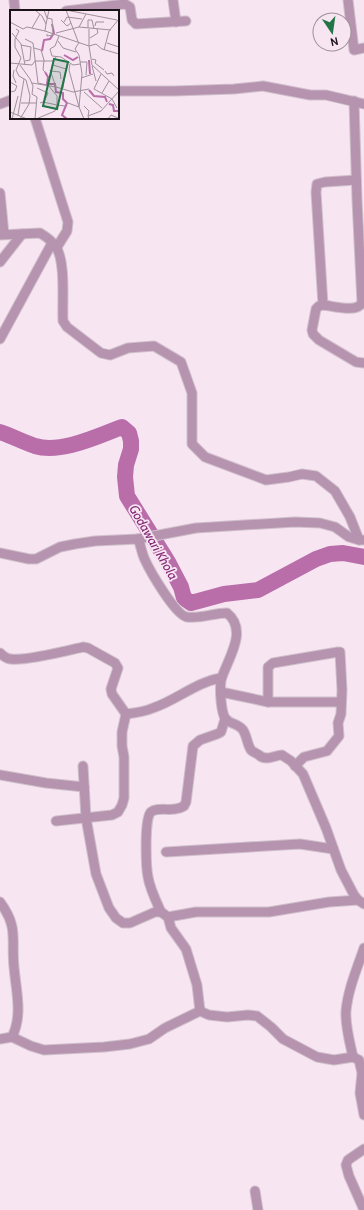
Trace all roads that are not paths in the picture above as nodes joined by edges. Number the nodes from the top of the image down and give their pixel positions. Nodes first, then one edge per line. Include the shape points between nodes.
1 (14, 0) edge
2 (173, 0) edge
3 (348, 0) edge
4 (15, 10) edge
5 (74, 10) edge
6 (186, 21) dead end
7 (176, 22) junction
8 (364, 48) edge
9 (119, 91) edge
10 (10, 100) edge
11 (354, 101) junction
12 (0, 104) edge
13 (364, 104) edge
14 (35, 119) edge
15 (356, 180) junction
16 (0, 193) edge
17 (22, 234) junction
18 (2, 235) edge
19 (55, 245) junction
20 (0, 262) edge
21 (323, 305) junction
22 (0, 339) edge
23 (364, 363) edge
24 (139, 540) junction
25 (362, 540) edge
26 (0, 553) edge
27 (0, 653) edge
28 (221, 678) junction
29 (221, 692) junction
30 (268, 702) junction
31 (340, 702) junction
32 (126, 714) junction
33 (225, 719) junction
34 (83, 766) dead end
35 (295, 766) junction
36 (0, 774) edge
37 (84, 787) junction
38 (86, 818) junction
39 (56, 821) dead end
40 (334, 849) junction
41 (166, 852) dead end
42 (0, 902) edge
43 (361, 902) edge
44 (164, 914) junction
45 (364, 948) edge
46 (200, 1011) junction
47 (12, 1038) junction
48 (0, 1039) edge
49 (353, 1057) junction
50 (364, 1115) edge
51 (364, 1149) edge
52 (256, 1192) dead end
53 (258, 1210) edge
54 (364, 1210) edge

1 - 4 street
2 - 7 street
3 - 8 street via 354,50
5 - 7 street via 125,4 130,7 132,20 136,24
6 - 7 street
9 - 11 street via 263,86
10 - 12 street
11 - 13 street
11 - 15 street
14 - 19 street via 68,222 67,231
15 - 21 street via 317,184
15 - 21 street via 362,303 355,309
16 - 18 street
17 - 18 street
17 - 19 street via 40,233
17 - 20 street
19 - 22 street
19 - 25 street via 62,266 62,321 67,327 101,353 110,355 128,348 154,346 181,362 192,393 192,444 205,457 266,480 302,474 316,476 335,491
21 - 23 street via 316,309 313,334 356,362
24 - 25 street via 196,528 295,522 320,523 335,527 349,537
24 - 26 street via 75,544 60,547 36,559
24 - 28 street via 146,561 170,602 181,615 186,618 227,613 233,617 237,636
27 - 32 street via 12,660 88,648 116,663 118,668 110,689
28 - 29 street
28 - 32 street via 204,682 154,708
29 - 30 street
29 - 33 street
30 - 31 street
30 - 31 street via 269,665 338,652 341,655
31 - 35 street via 339,736 327,751 304,757
32 - 38 street via 122,732 122,805 118,812 112,815
33 - 35 street via 238,724 253,751 261,757 282,756
33 - 44 street via 221,732 200,740 193,746 184,806 176,810 154,810 147,819 148,877
34 - 37 street
35 - 40 street via 303,774 310,788
36 - 37 street
37 - 38 street
38 - 39 street
38 - 44 street via 96,874 112,913 123,923 130,923 155,912
40 - 41 street via 300,844
40 - 43 street via 341,870
42 - 47 street via 7,912 14,934 13,959 18,1015
43 - 44 street via 329,902 269,912
44 - 46 street via 186,949 197,985
45 - 49 street via 353,978 346,1012
46 - 47 street via 149,1039 130,1044 44,1050
46 - 49 street via 209,1015 257,1016 283,1039 317,1057 334,1060
47 - 48 street
49 - 50 street via 359,1060 362,1073 360,1092
51 - 54 street via 348,1160 346,1165
52 - 53 street

